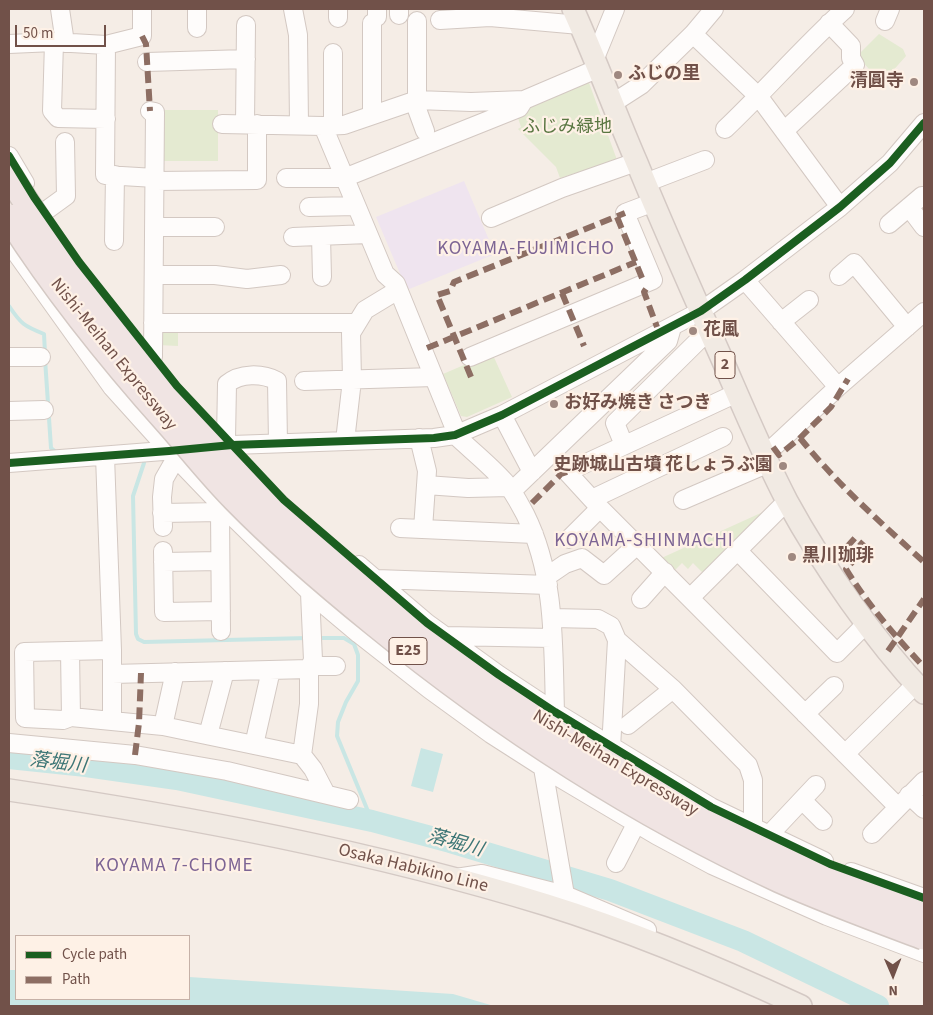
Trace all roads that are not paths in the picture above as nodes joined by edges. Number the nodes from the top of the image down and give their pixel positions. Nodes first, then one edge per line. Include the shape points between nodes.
1 (60, 9) edge
2 (142, 9) edge
3 (197, 9) edge
4 (293, 9) edge
5 (615, 9) edge
6 (714, 9) edge
7 (845, 9) edge
8 (375, 16) edge
9 (577, 17) edge
10 (440, 20) dead end
11 (417, 21) dead end
12 (829, 23) junction
13 (246, 25) dead end
14 (197, 28) dead end
15 (693, 34) junction
16 (59, 42) junction
17 (9, 44) edge
18 (106, 45) junction
19 (333, 53) dead end
20 (246, 58) junction
21 (147, 62) dead end
22 (597, 63) junction
23 (758, 97) junction
24 (524, 100) junction
25 (415, 101) junction
26 (613, 103) junction
27 (150, 111) dead end
28 (372, 115) junction
29 (106, 119) junction
30 (924, 123) edge
31 (222, 124) dead end
32 (251, 124) junction
33 (299, 125) junction
34 (328, 126) junction
35 (725, 129) dead end
36 (425, 131) dead end
37 (784, 131) junction
38 (65, 142) dead end
39 (9, 156) edge
40 (705, 160) dead end
41 (636, 162) junction
42 (9, 175) edge
43 (114, 176) junction
44 (286, 178) dead end
45 (344, 178) junction
46 (155, 180) junction
47 (650, 193) junction
48 (356, 206) junction
49 (309, 207) dead end
50 (840, 207) junction
51 (44, 212) junction
52 (9, 217) edge
53 (491, 218) dead end
54 (889, 224) dead end
55 (154, 227) junction
56 (216, 227) dead end
57 (924, 227) edge
58 (368, 234) junction
59 (321, 236) junction
60 (293, 237) dead end
61 (114, 241) dead end
62 (9, 243) edge
63 (154, 275) junction
64 (281, 275) dead end
65 (839, 276) dead end
66 (322, 277) dead end
67 (744, 280) junction
68 (398, 290) junction
69 (808, 300) dead end
70 (924, 312) edge
71 (705, 320) junction
72 (781, 322) junction
73 (153, 323) junction
74 (357, 323) junction
75 (672, 327) junction
76 (907, 327) junction
77 (9, 357) edge
78 (41, 357) dead end
79 (153, 357) junction
80 (470, 357) dead end
81 (434, 377) junction
82 (352, 380) junction
83 (304, 381) dead end
84 (838, 387) junction
85 (737, 393) junction
86 (44, 410) dead end
87 (9, 411) edge
88 (502, 415) junction
89 (456, 435) junction
90 (419, 438) junction
91 (723, 438) dead end
92 (345, 441) junction
93 (229, 442) junction
94 (278, 443) junction
95 (624, 445) junction
96 (173, 455) junction
97 (105, 456) junction
98 (767, 459) junction
99 (9, 463) edge
100 (532, 472) junction
101 (426, 485) junction
102 (510, 489) junction
103 (683, 500) dead end
104 (787, 501) junction
105 (596, 503) junction
106 (223, 511) junction
107 (400, 528) dead end
108 (423, 529) junction
109 (534, 534) junction
110 (569, 539) dead end
111 (637, 545) junction
112 (738, 552) junction
113 (220, 561) junction
114 (665, 572) junction
115 (376, 579) junction
116 (547, 581) junction
117 (310, 593) junction
118 (641, 598) dead end
119 (690, 598) junction
120 (221, 611) junction
121 (552, 618) junction
122 (867, 623) junction
123 (221, 631) dead end
124 (446, 636) junction
125 (552, 638) junction
126 (617, 640) junction
127 (112, 650) junction
128 (70, 651) junction
129 (336, 666) dead end
130 (310, 667) junction
131 (271, 670) junction
132 (225, 671) junction
133 (175, 672) junction
134 (112, 674) junction
135 (834, 686) dead end
136 (673, 689) junction
137 (920, 689) edge
138 (555, 712) junction
139 (805, 714) junction
140 (72, 717) junction
141 (112, 721) junction
142 (628, 725) dead end
143 (162, 726) junction
144 (208, 735) junction
145 (9, 743) edge
146 (254, 745) junction
147 (611, 748) junction
148 (845, 754) junction
149 (302, 755) junction
150 (543, 768) junction
151 (924, 781) edge
152 (816, 785) dead end
153 (9, 790) edge
154 (326, 794) junction
155 (349, 800) dead end
156 (802, 800) junction
157 (904, 801) junction
158 (924, 808) edge
159 (823, 821) dead end
160 (636, 824) junction
161 (761, 831) junction
162 (872, 834) dead end
163 (616, 863) dead end
164 (454, 878) junction
165 (564, 892) junction
166 (924, 898) edge
167 (924, 912) edge
168 (924, 936) edge
169 (924, 953) edge
170 (692, 958) junction
171 (801, 1006) edge

1 - 16 street
2 - 18 street via 142,36
3 - 14 street
4 - 33 street via 298,36
5 - 22 street
6 - 15 street
7 - 12 street
8 - 28 street
9 - 10 street
9 - 22 main road, 2
11 - 25 street
12 - 23 street
12 - 37 street via 851,46 855,65
13 - 20 street
15 - 23 street
15 - 26 street via 641,85
16 - 17 street
16 - 18 street
16 - 29 street via 52,111 58,118
18 - 29 street
19 - 34 street
20 - 21 street
20 - 32 street
22 - 24 street
22 - 26 main road, 2
23 - 35 street
23 - 37 street
24 - 25 street
24 - 45 street via 518,108
25 - 28 street
25 - 36 street
26 - 41 main road, 2
27 - 46 street via 155,112
28 - 34 street via 344,125
29 - 43 street via 105,175
30 - 50 street via 890,163
31 - 32 street
32 - 33 street
32 - 46 street via 257,180
33 - 34 street
34 - 45 street
37 - 50 street
38 - 51 street via 66,196
39 - 51 street
40 - 47 street
41 - 47 main road, 2
41 - 53 street
42 - 167 highway, Nishi-Meihan Expressway / E25, bridge via 60,253 164,387 289,518 422,634 554,728 696,813 856,887
43 - 46 street
43 - 61 street
44 - 45 street
45 - 48 street
46 - 55 street
47 - 71 main road, 2
47 - 80 street via 625,213 653,280
48 - 49 street
48 - 58 street
50 - 67 street
51 - 79 street
52 - 168 highway, Nishi-Meihan Expressway / E25, bridge via 29,250 82,321 234,498 295,556 408,651 474,701 613,793 782,880
54 - 57 street via 915,202
55 - 56 street
55 - 63 street
58 - 59 street
58 - 68 street via 385,274
59 - 60 street
59 - 66 street
62 - 96 street via 112,387
63 - 64 street via 215,274 247,280
63 - 73 street
65 - 76 street via 854,263
67 - 71 street
67 - 72 street
68 - 74 street via 366,310
68 - 81 street
69 - 72 street
70 - 76 street
71 - 75 street
71 - 85 main road, 2
71 - 95 street via 615,423
72 - 84 street
73 - 74 street
73 - 79 street
74 - 82 street via 351,333
75 - 88 street
75 - 100 street via 668,341
76 - 84 street
77 - 78 street
79 - 93 street
81 - 82 street
81 - 89 street
82 - 83 street
82 - 92 street
84 - 98 street
85 - 95 street
85 - 98 main road, 2
86 - 87 street
88 - 89 street
88 - 100 street
89 - 90 street
89 - 102 street
90 - 92 street
90 - 101 street via 427,471
91 - 105 street
92 - 94 street
93 - 94 street
93 - 94 street via 227,384 236,377 267,376 277,381
93 - 96 street
93 - 115 street via 284,500
95 - 105 street via 567,472
96 - 97 street
96 - 106 street
96 - 106 street via 164,479 163,520
97 - 99 street
97 - 127 street
98 - 103 street
98 - 104 main road, 2
100 - 102 street
101 - 102 street
101 - 108 street
102 - 109 street
104 - 112 street
104 - 122 main road, 2
105 - 110 street
105 - 111 street
106 - 113 street
106 - 117 street
107 - 108 street
108 - 109 street
109 - 116 street
111 - 114 street
111 - 116 street via 604,575 582,558 565,564
112 - 119 street
112 - 122 street via 837,652
113 - 120 street
113 - 120 street via 163,557 164,619
114 - 118 street
114 - 119 street
115 - 116 street
115 - 124 street
116 - 121 street
117 - 130 street via 313,660
117 - 150 street via 429,689
119 - 139 street
120 - 123 street
121 - 125 street
121 - 126 street via 598,619 611,626
122 - 137 main road, 2
124 - 125 street
124 - 138 street
125 - 138 street
126 - 136 street
126 - 147 street
127 - 128 street
127 - 134 street
128 - 140 street
128 - 140 street via 24,652 25,718 63,720
129 - 130 street
130 - 131 street
130 - 149 street
131 - 132 street
131 - 146 street
132 - 133 street
132 - 144 street
133 - 134 street
133 - 143 street
134 - 141 street
135 - 139 street
136 - 142 street
136 - 161 street via 748,766
137 - 148 street
138 - 147 street
138 - 150 street
139 - 148 street
140 - 141 street
141 - 143 street
143 - 144 street
144 - 146 street
145 - 154 street via 135,755 227,771
146 - 149 street
147 - 161 street via 711,807
148 - 157 street
149 - 154 street
150 - 160 street
150 - 165 street
151 - 157 street
152 - 156 street
153 - 164 main road, Osaka Habikino Line via 284,837
154 - 155 street
156 - 159 street
156 - 161 street
157 - 158 street
157 - 162 street
160 - 163 street
160 - 169 street via 712,865 827,916
161 - 166 street via 830,864
164 - 165 street via 482,874
164 - 170 main road, Osaka Habikino Line via 548,906
165 - 170 street via 673,940
170 - 171 main road, Osaka Habikino Line

